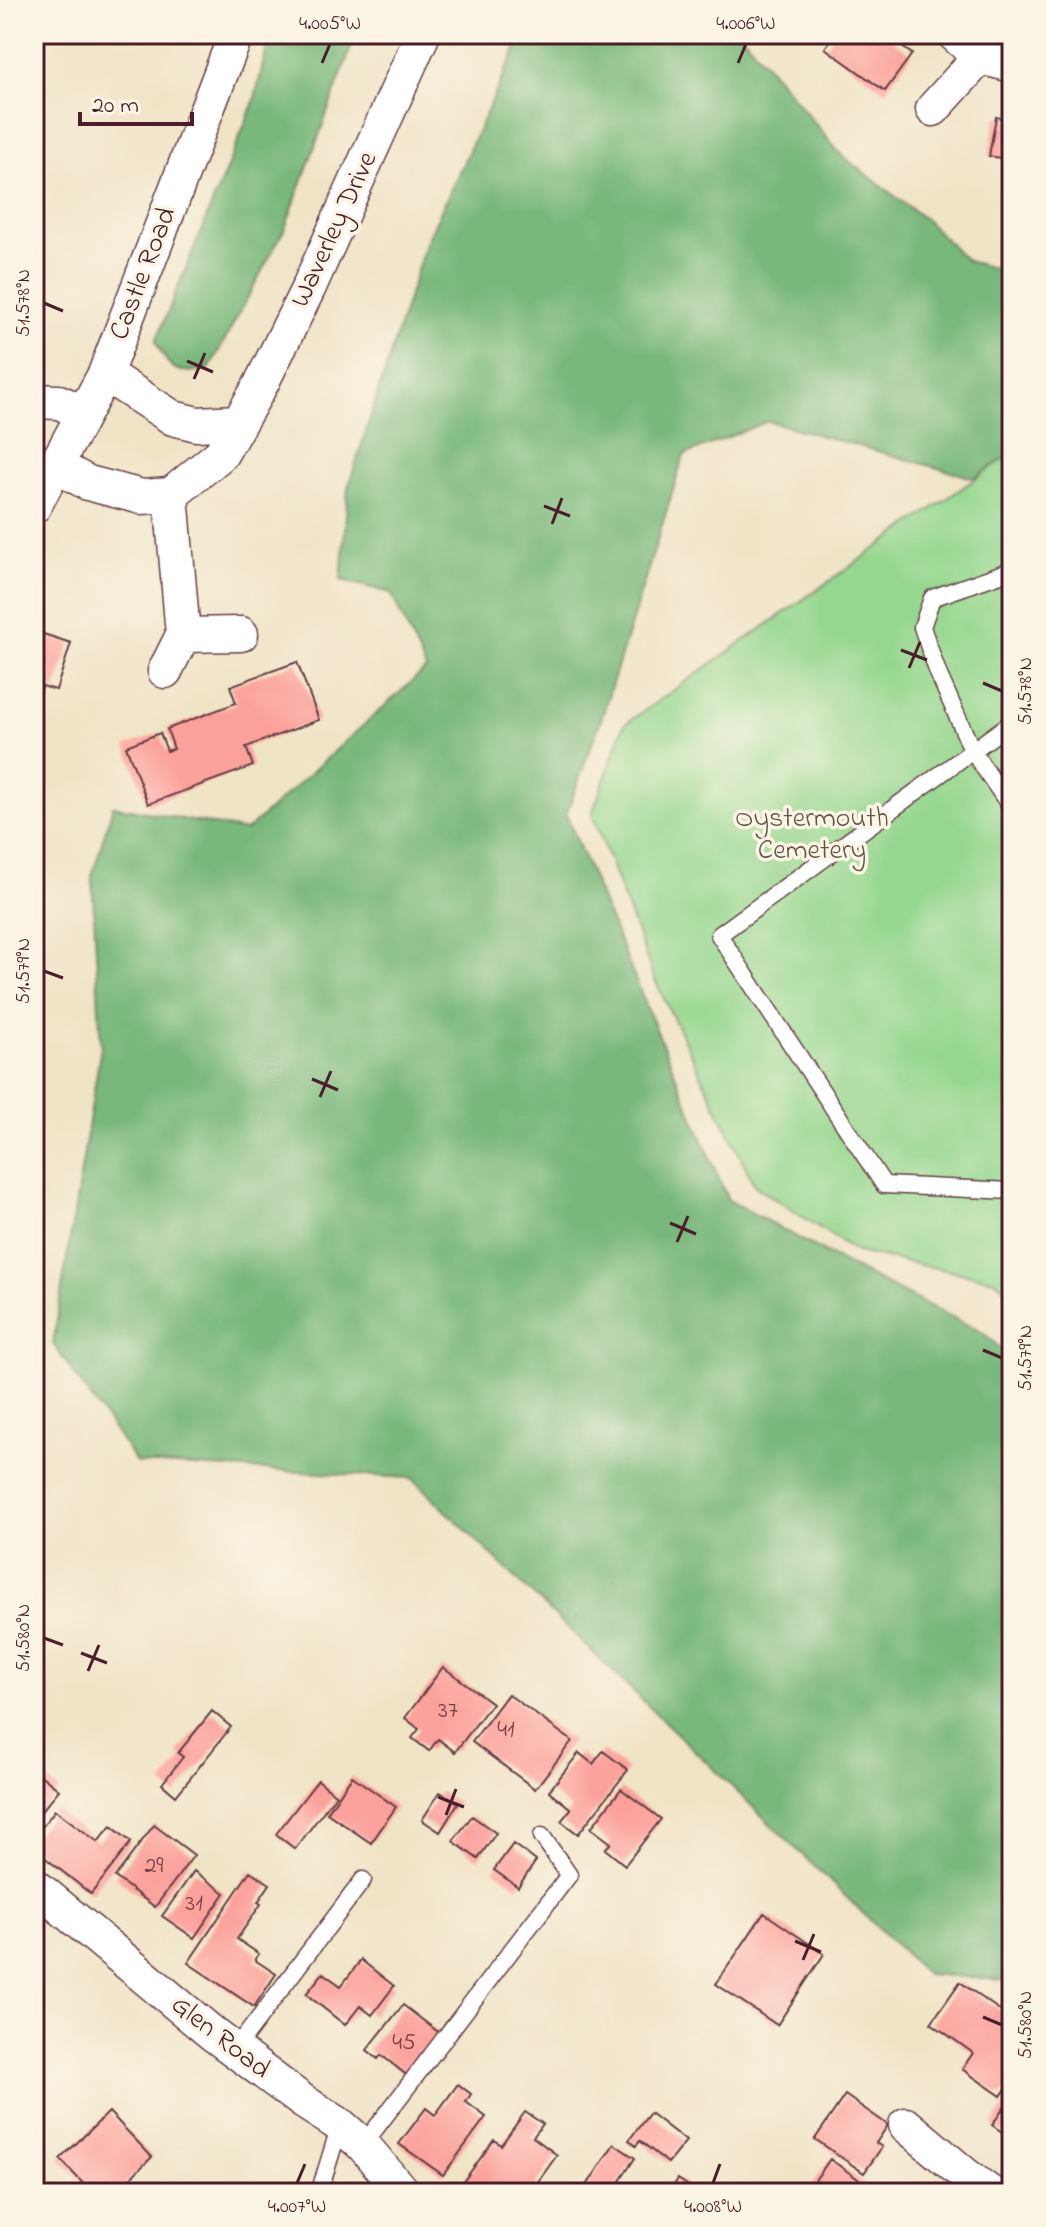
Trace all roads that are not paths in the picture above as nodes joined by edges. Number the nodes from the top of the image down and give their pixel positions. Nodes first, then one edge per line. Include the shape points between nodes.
1 (236, 34) edge
2 (423, 34) edge
3 (954, 34) edge
4 (996, 61) edge
5 (933, 109) dead end
6 (105, 374) junction
7 (34, 401) edge
8 (84, 413) junction
9 (173, 418) junction
10 (238, 422) junction
11 (55, 465) junction
12 (182, 487) junction
13 (34, 506) edge
14 (1012, 570) edge
15 (241, 634) dead end
16 (183, 635) junction
17 (165, 671) dead end
18 (1012, 722) edge
19 (973, 752) junction
20 (1012, 809) edge
21 (1012, 1191) edge
22 (542, 1836) dead end
23 (363, 1880) dead end
24 (34, 1885) edge
25 (235, 2050) junction
26 (906, 2125) dead end
27 (352, 2135) junction
28 (968, 2187) edge
29 (319, 2193) edge
30 (403, 2193) edge

1 - 6 street, Castle Road
2 - 10 street, Waverley Drive via 308,289
3 - 4 street
4 - 5 street
6 - 8 street, Castle Road
6 - 9 street
7 - 8 street via 59,402
8 - 11 street, Castle Road
9 - 10 street via 197,424
9 - 12 street via 188,448
10 - 12 street, Waverley Drive via 221,454
11 - 12 street via 88,483 142,497
11 - 13 street, Castle Road
12 - 16 street
14 - 19 lane via 932,598 922,627
15 - 16 street
16 - 17 street
18 - 19 lane
19 - 20 lane
19 - 21 lane via 719,935 884,1185
22 - 27 lane via 569,1875
23 - 25 lane
24 - 25 street, Glen Road
25 - 27 street, Glen Road
26 - 28 street
27 - 29 lane
27 - 30 street, Glen Road

